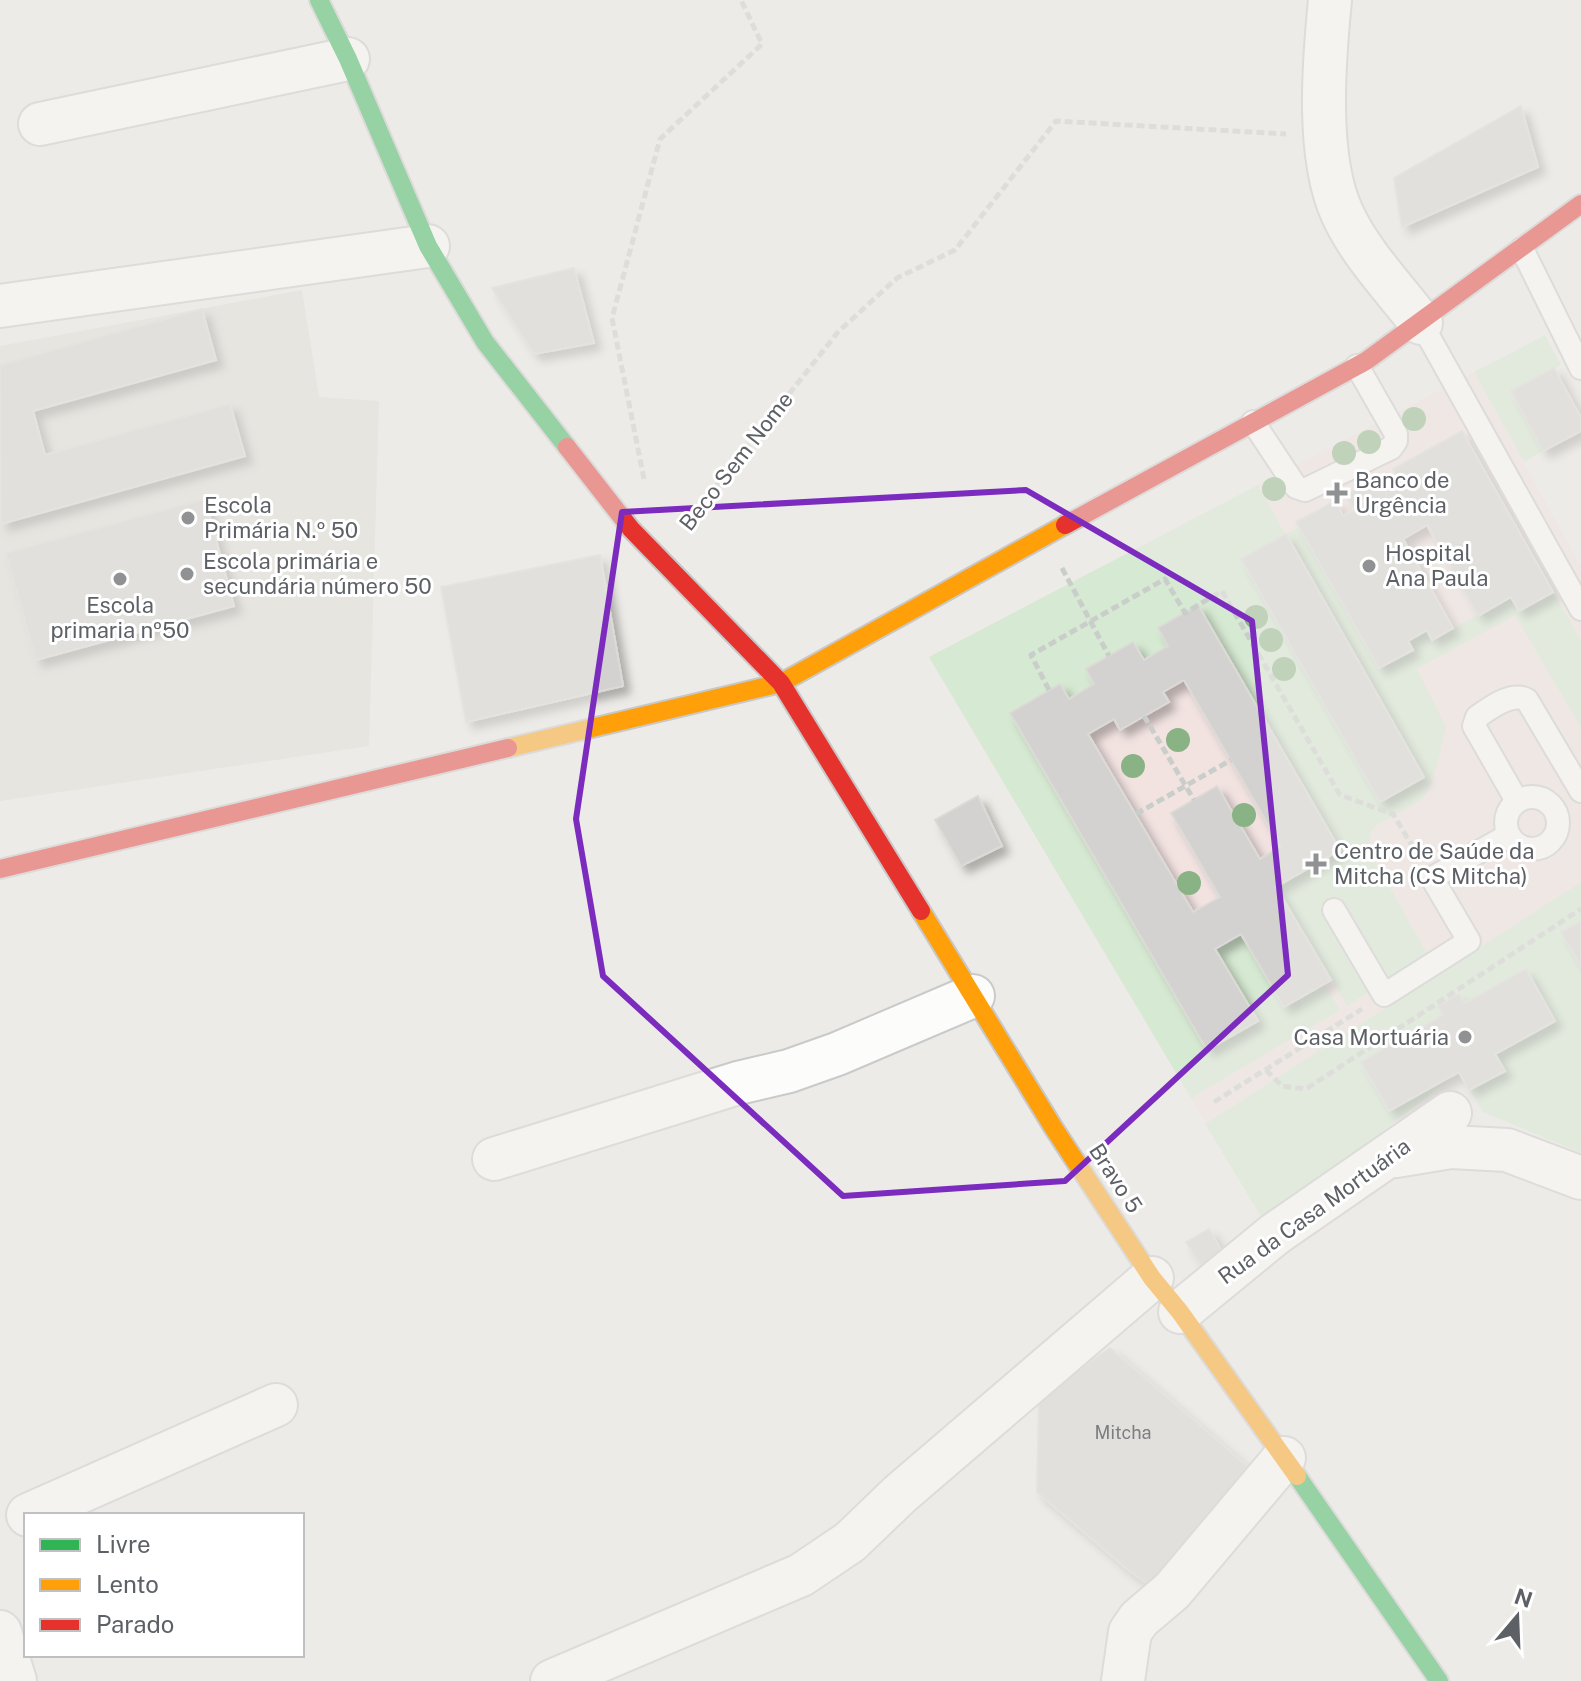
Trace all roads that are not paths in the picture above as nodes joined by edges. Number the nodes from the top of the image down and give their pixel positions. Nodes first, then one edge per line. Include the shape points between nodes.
1 (319, 0) edge
2 (1330, 0) edge
3 (348, 59) junction
4 (40, 124) dead end
5 (1581, 204) edge
6 (428, 246) junction
7 (1522, 249) junction
8 (0, 306) edge
9 (1421, 323) junction
10 (1357, 366) junction
11 (1581, 368) edge
12 (1253, 422) junction
13 (1581, 609) edge
14 (781, 683) junction
15 (1581, 792) edge
16 (1517, 801) junction
17 (1555, 809) junction
18 (1509, 835) junction
19 (0, 869) edge
20 (1334, 910) dead end
21 (973, 996) junction
22 (1450, 1113) dead end
23 (1387, 1158) junction
24 (494, 1159) dead end
25 (1581, 1178) edge
26 (1152, 1278) junction
27 (1180, 1312) junction
28 (276, 1405) dead end
29 (1284, 1458) junction
30 (34, 1513) edge
31 (24, 1517) edge
32 (0, 1528) edge
33 (0, 1632) edge
34 (15, 1681) edge
35 (552, 1681) edge
36 (1123, 1681) edge
37 (1439, 1681) edge

1 - 3 street, Bravo 5
2 - 9 street via 1324,54 1325,136 1341,212
3 - 4 street
3 - 6 street, Bravo 5
5 - 7 street
6 - 8 street
6 - 14 street, Bravo 5 via 485,342 631,529
7 - 9 street
7 - 11 lane
9 - 10 street
9 - 13 lane
10 - 12 street
10 - 12 lane via 1396,434 1391,448 1305,490 1296,487
12 - 14 street
14 - 19 street
14 - 21 street, Bravo 5
15 - 16 lane via 1527,700 1513,697 1477,717 1474,726
15 - 17 lane
16 - 17 lane via 1533,796
16 - 18 lane via 1507,814
17 - 18 lane via 1556,835 1543,847 1526,849
18 - 20 lane via 1432,878 1469,941 1384,995
21 - 24 street via 789,1071
21 - 26 street, Bravo 5
22 - 23 street, Rua da Casa Mortuária
23 - 25 street via 1451,1147 1507,1150
23 - 27 street, Rua da Casa Mortuária via 1275,1234
26 - 27 street, Bravo 5
26 - 35 street via 850,1542 801,1575
27 - 29 street, Bravo 5
28 - 30 street
29 - 36 street via 1172,1591 1139,1619 1130,1632
29 - 37 street, Bravo 5
31 - 32 street
33 - 34 street

